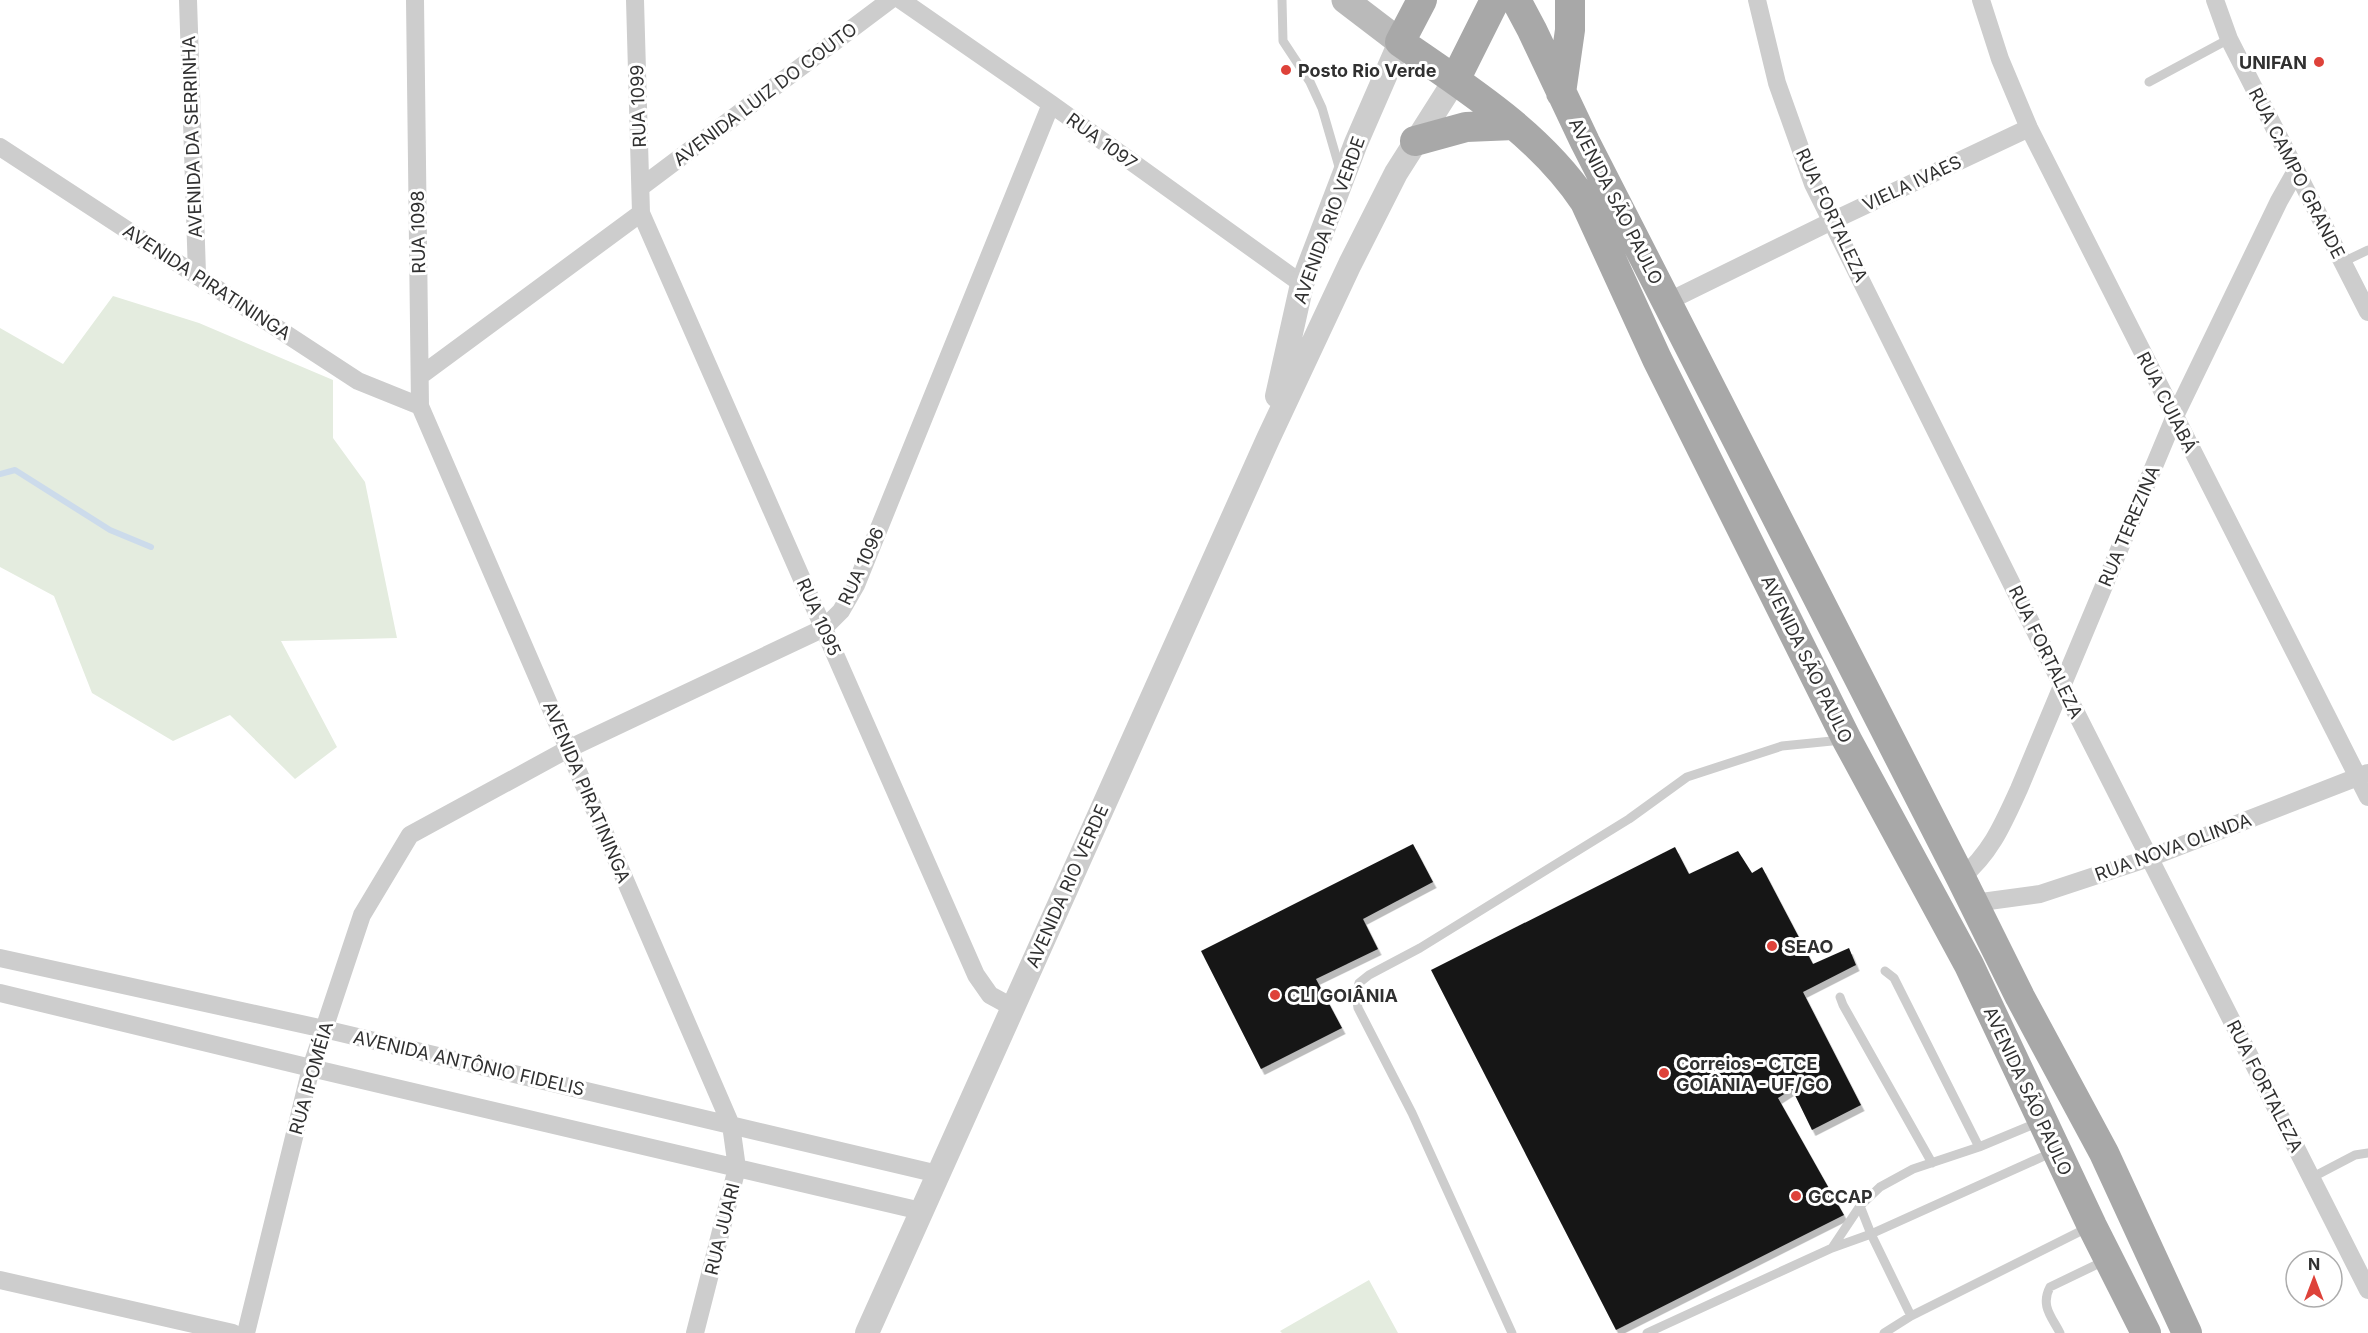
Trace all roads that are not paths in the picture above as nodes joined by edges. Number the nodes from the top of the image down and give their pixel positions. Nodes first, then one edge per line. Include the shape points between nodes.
1 (188, 0) edge
2 (415, 0) edge
3 (635, 0) edge
4 (890, 0) edge
5 (901, 0) edge
6 (1282, 0) edge
7 (1346, 0) edge
8 (1422, 0) edge
9 (1495, 0) edge
10 (1516, 0) edge
11 (1570, 0) edge
12 (1757, 0) edge
13 (1981, 0) edge
14 (2215, 0) edge
15 (2229, 39) junction
16 (1400, 42) junction
17 (1455, 80) junction
18 (2149, 82) dead end
19 (1561, 93) junction
20 (1051, 104) junction
21 (1515, 125) junction
22 (2029, 128) junction
23 (1415, 141) junction
24 (0, 147) edge
25 (2296, 171) junction
26 (1343, 178) junction
27 (641, 188) junction
28 (641, 213) junction
29 (1832, 221) junction
30 (2368, 250) edge
31 (2343, 262) junction
32 (197, 274) junction
33 (1302, 284) junction
34 (1667, 302) junction
35 (2366, 304) edge
36 (420, 376) junction
37 (420, 405) junction
38 (2175, 416) junction
39 (1268, 439) junction
40 (444, 459) joint
41 (824, 628) junction
42 (2062, 685) junction
43 (1847, 740) junction
44 (568, 749) junction
45 (2363, 775) edge
46 (2368, 797) edge
47 (410, 835) joint
48 (1906, 848) junction
49 (2149, 858) junction
50 (1967, 890) junction
51 (0, 958) edge
52 (1969, 965) junction
53 (1885, 971) dead end
54 (0, 993) edge
55 (1840, 997) dead end
56 (2020, 997) junction
57 (1012, 1007) junction
58 (324, 1029) junction
59 (311, 1068) junction
60 (2042, 1120) junction
61 (731, 1125) junction
62 (1979, 1147) junction
63 (2056, 1150) junction
64 (2368, 1152) edge
65 (1932, 1163) junction
66 (737, 1168) junction
67 (938, 1174) junction
68 (2311, 1178) junction
69 (1860, 1206) junction
70 (921, 1211) junction
71 (2092, 1226) junction
72 (1871, 1234) junction
73 (1832, 1248) junction
74 (2108, 1259) junction
75 (0, 1280) edge
76 (2368, 1290) edge
77 (1911, 1316) junction
78 (233, 1333) edge
79 (246, 1333) edge
80 (696, 1333) edge
81 (867, 1333) edge
82 (1512, 1333) edge
83 (1647, 1333) edge
84 (1884, 1333) edge
85 (2060, 1333) edge
86 (2146, 1333) edge
87 (2187, 1333) edge

1 - 32 street, AVENIDA DA SERRINHA
2 - 36 street, RUA 1098
3 - 27 street, RUA 1099
4 - 27 street, AVENIDA LUIZ DO COUTO
5 - 20 street, RUA 1097
6 - 26 lane via 1283,41 1322,108
7 - 16 main road
8 - 16 main road
9 - 17 main road
10 - 19 main road, AVENIDA SÃO PAULO
11 - 19 main road
12 - 29 street, RUA FORTALEZA via 1777,83 1813,184
13 - 22 street, RUA CUIABÁ
14 - 15 street, RUA CAMPO GRANDE
15 - 18 lane
15 - 25 street, RUA CAMPO GRANDE
16 - 17 main road, AVENIDA SÃO PAULO
16 - 26 street, AVENIDA RIO VERDE
17 - 21 main road, AVENIDA SÃO PAULO
17 - 23 street, AVENIDA RIO VERDE
19 - 34 main road, AVENIDA SÃO PAULO
20 - 33 street, RUA 1097
20 - 41 street, RUA 1096 via 856,585 841,611
21 - 23 main road via 1466,127
21 - 43 main road, AVENIDA SÃO PAULO via 1569,178 1585,202 1657,359
22 - 29 street, VIELA IVAES
22 - 38 street, RUA CUIABÁ
23 - 39 street, AVENIDA RIO VERDE via 1360,243
24 - 32 street, AVENIDA PIRATININGA
25 - 31 street, RUA CAMPO GRANDE
25 - 38 street, RUA TEREZINA
26 - 33 street, AVENIDA RIO VERDE
27 - 28 street, RUA 1099
28 - 36 street
28 - 41 street, RUA 1095
29 - 34 street, VIELA IVAES
29 - 42 street, RUA FORTALEZA
30 - 31 lane
31 - 35 street, RUA CAMPO GRANDE
32 - 37 street, AVENIDA PIRATININGA via 358,381
33 - 39 street, AVENIDA RIO VERDE
34 - 50 main road, AVENIDA SÃO PAULO
36 - 37 street, RUA 1098
37 - 40 street, RUA 1098
38 - 42 street, RUA TEREZINA
38 - 45 street, RUA CUIABÁ
39 - 57 street, AVENIDA RIO VERDE
40 - 44 street, AVENIDA PIRATININGA
41 - 44 street, RUA 1096
41 - 57 street, RUA 1095 via 976,975 990,995
42 - 49 street, RUA FORTALEZA
42 - 50 street, RUA TEREZINA via 1998,834
43 - 48 main road, AVENIDA SÃO PAULO
43 - 82 lane via 1782,746 1687,777 1629,819 1359,983 1358,1008 1412,1113
44 - 47 street, RUA 1096
44 - 61 street, AVENIDA PIRATININGA
45 - 46 street, RUA CUIABÁ
45 - 49 street, RUA NOVA OLINDA
47 - 58 street, RUA IPOMÉIA via 362,915
48 - 50 main road via 1948,896
48 - 52 main road, AVENIDA SÃO PAULO
49 - 50 street, RUA NOVA OLINDA via 2040,894
49 - 68 street, RUA FORTALEZA
50 - 56 main road, AVENIDA SÃO PAULO
51 - 58 street, AVENIDA ANTÔNIO FIDELIS
52 - 56 main road via 1985,962
52 - 60 main road, AVENIDA SÃO PAULO
53 - 62 lane via 1894,978
54 - 59 street
55 - 65 lane
56 - 87 main road, AVENIDA SÃO PAULO via 2104,1153
57 - 67 street, AVENIDA RIO VERDE
58 - 59 street, RUA IPOMÉIA
58 - 61 street, AVENIDA ANTÔNIO FIDELIS
59 - 66 street
59 - 79 street, RUA IPOMÉIA
60 - 62 lane
60 - 63 main road, AVENIDA SÃO PAULO
61 - 66 street, RUA JUARI
61 - 67 street, AVENIDA ANTÔNIO FIDELIS
62 - 65 lane
63 - 71 main road, AVENIDA SÃO PAULO
63 - 72 lane
64 - 68 lane
65 - 69 lane via 1880,1187
66 - 70 street
66 - 80 street, RUA JUARI
67 - 70 street, AVENIDA RIO VERDE
68 - 76 street, RUA FORTALEZA
69 - 72 lane
69 - 73 lane
70 - 81 street, AVENIDA RIO VERDE
71 - 74 main road, AVENIDA SÃO PAULO
71 - 77 lane
72 - 73 lane
72 - 77 lane
73 - 83 lane
74 - 85 lane via 2050,1287 2045,1296 2046,1306
74 - 86 main road, AVENIDA SÃO PAULO
75 - 78 street
77 - 84 lane

